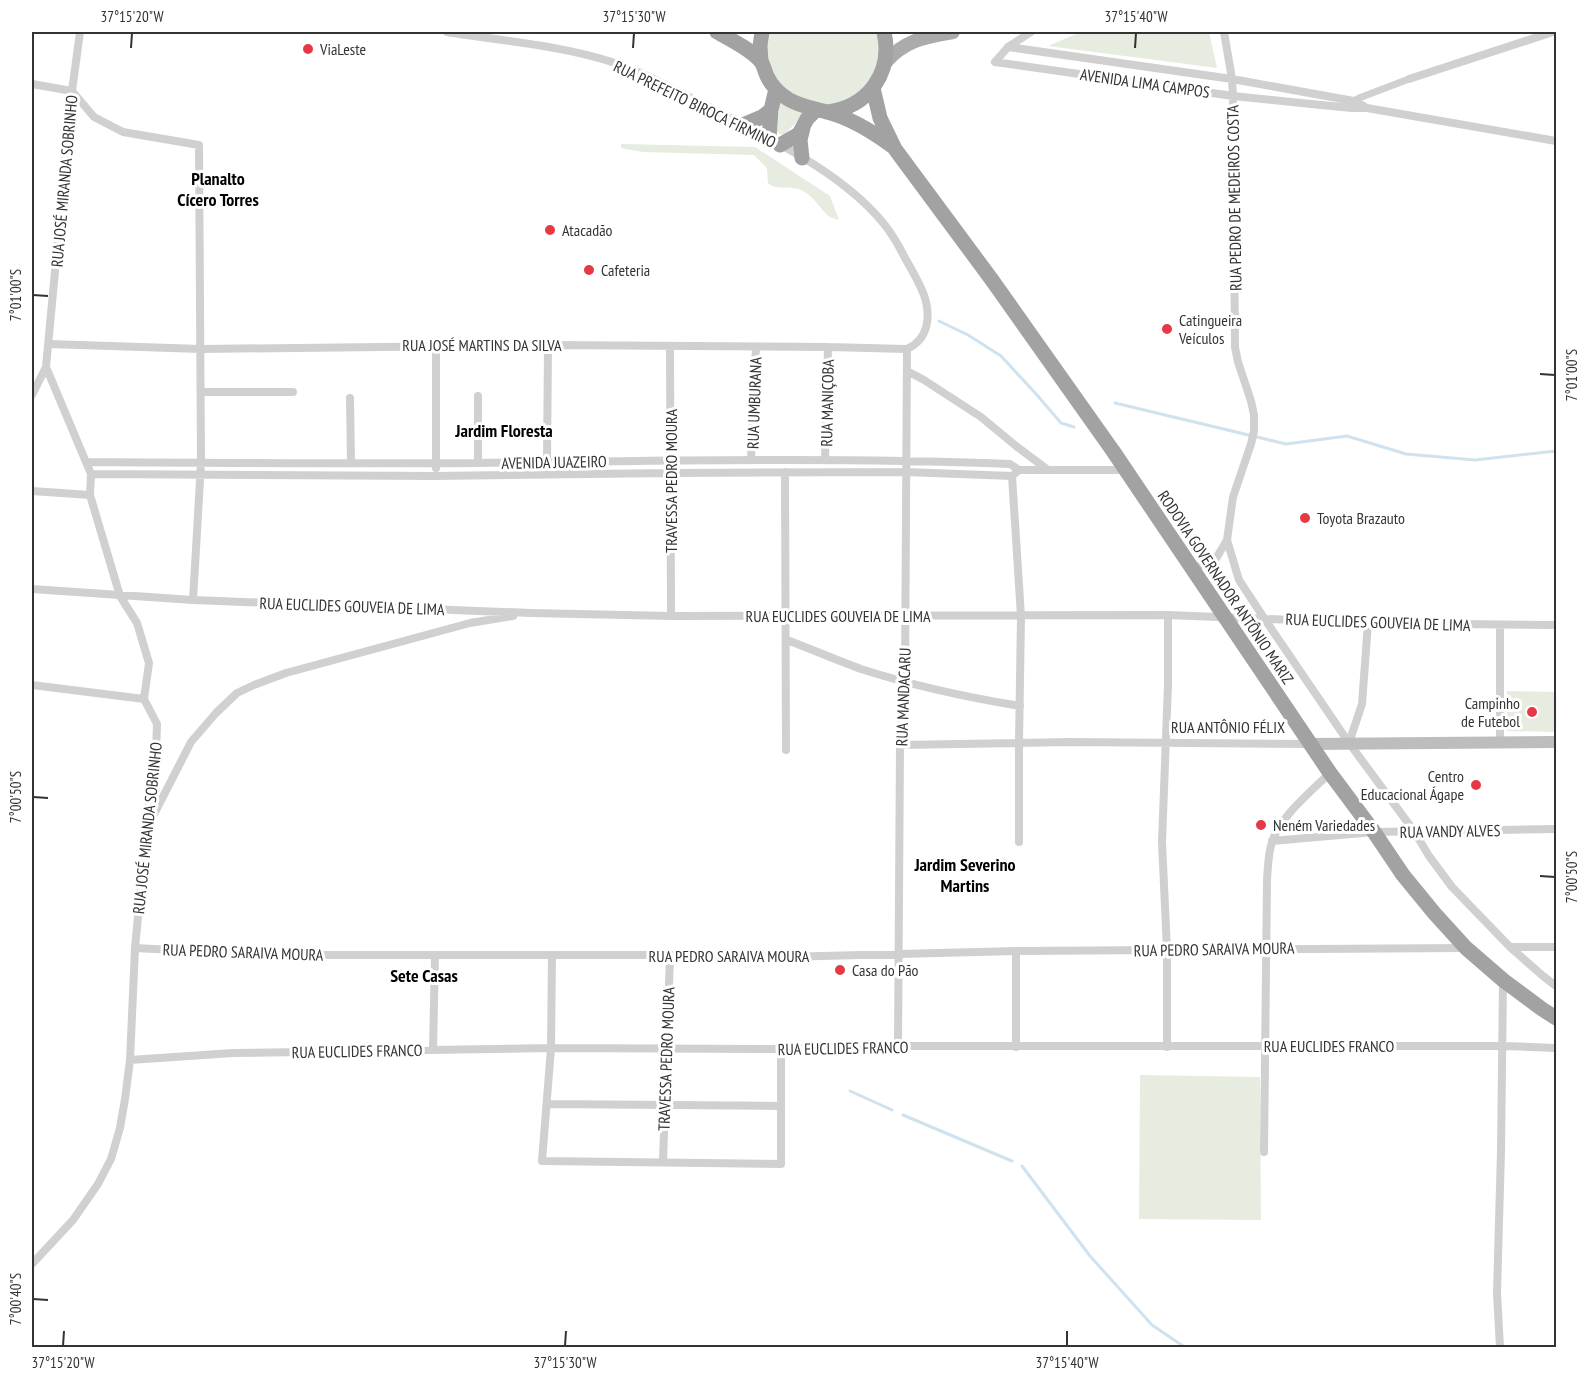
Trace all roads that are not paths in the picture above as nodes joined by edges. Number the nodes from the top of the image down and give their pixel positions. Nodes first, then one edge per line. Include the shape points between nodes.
1 (80, 32) edge
2 (447, 32) edge
3 (717, 32) edge
4 (762, 32) edge
5 (884, 32) edge
6 (952, 32) edge
7 (1031, 32) edge
8 (1224, 32) edge
9 (1553, 32) edge
10 (1542, 33) edge
11 (1008, 47) junction
12 (761, 62) junction
13 (1113, 62) junction
14 (885, 63) junction
15 (1188, 73) junction
16 (1111, 78) junction
17 (1232, 79) junction
18 (1409, 79) joint
19 (32, 84) edge
20 (873, 88) junction
21 (1186, 88) junction
22 (776, 89) junction
23 (72, 91) junction
24 (1233, 96) junction
25 (1353, 104) junction
26 (771, 110) junction
27 (821, 111) junction
28 (743, 125) junction
29 (804, 126) junction
30 (1557, 141) edge
31 (774, 142) junction
32 (895, 149) junction
33 (802, 158) junction
34 (903, 253) joint
35 (49, 344) junction
36 (436, 345) junction
37 (548, 345) junction
38 (670, 346) junction
39 (756, 346) junction
40 (828, 347) junction
41 (911, 347) junction
42 (201, 349) junction
43 (46, 367) junction
44 (907, 371) junction
45 (202, 392) junction
46 (293, 392) dead end
47 (32, 395) edge
48 (478, 396) dead end
49 (350, 398) dead end
50 (825, 459) junction
51 (671, 460) junction
52 (752, 460) junction
53 (906, 460) junction
54 (548, 461) junction
55 (86, 462) junction
56 (201, 463) junction
57 (351, 463) junction
58 (436, 463) junction
59 (478, 463) junction
60 (1048, 470) junction
61 (1125, 470) junction
62 (785, 472) junction
63 (906, 472) junction
64 (671, 473) junction
65 (1016, 473) junction
66 (91, 474) junction
67 (201, 476) junction
68 (435, 476) junction
69 (32, 491) edge
70 (90, 495) junction
71 (1227, 540) junction
72 (1191, 568) junction
73 (32, 589) edge
74 (120, 596) junction
75 (193, 600) junction
76 (531, 613) junction
77 (1168, 615) junction
78 (671, 616) junction
79 (786, 616) junction
80 (905, 616) junction
81 (1021, 616) junction
82 (1224, 617) junction
83 (1264, 618) junction
84 (1368, 623) junction
85 (1500, 625) junction
86 (1557, 625) edge
87 (787, 640) junction
88 (905, 682) junction
89 (32, 685) edge
90 (144, 699) junction
91 (1020, 706) junction
92 (1557, 742) edge
93 (1019, 743) junction
94 (1165, 743) junction
95 (1349, 743) junction
96 (1500, 743) junction
97 (1310, 744) junction
98 (900, 745) junction
99 (786, 750) dead end
100 (1330, 773) junction
101 (1557, 829) edge
102 (146, 830) junction
103 (1414, 831) junction
104 (1374, 832) junction
105 (1272, 841) junction
106 (1019, 842) dead end
107 (1557, 946) edge
108 (1510, 947) junction
109 (135, 948) junction
110 (1266, 948) junction
111 (1466, 948) junction
112 (1167, 950) junction
113 (1016, 951) junction
114 (899, 954) junction
115 (552, 955) junction
116 (670, 955) junction
117 (435, 956) junction
118 (1503, 980) junction
119 (1557, 986) edge
120 (1557, 1018) edge
121 (898, 1046) junction
122 (1264, 1046) junction
123 (1503, 1046) junction
124 (1016, 1047) junction
125 (1167, 1047) junction
126 (551, 1048) junction
127 (666, 1048) junction
128 (1557, 1048) edge
129 (781, 1049) junction
130 (433, 1050) junction
131 (130, 1060) junction
132 (547, 1104) junction
133 (665, 1106) junction
134 (781, 1106) junction
135 (1264, 1152) dead end
136 (663, 1162) junction
137 (32, 1264) edge
138 (1500, 1347) edge

1 - 23 street, RUA JOSÉ MIRANDA SOBRINHO
2 - 28 street, RUA PREFEITO BIROCA FIRMINO via 613,62
3 - 12 highway, RODOVIA GOVERNADOR ANTÔNIO MARIZ
4 - 12 highway
5 - 14 highway
6 - 14 main road via 913,41
7 - 11 street
8 - 17 street, RUA PEDRO DE MEDEIROS COSTA
9 - 10 street
10 - 18 street
11 - 13 street, AVENIDA LIMA CAMPOS
11 - 16 street, AVENIDA LIMA CAMPOS via 995,62
12 - 22 highway, RODOVIA GOVERNADOR ANTÔNIO MARIZ
13 - 15 street, AVENIDA LIMA CAMPOS
13 - 16 street
14 - 20 highway
15 - 17 street, AVENIDA LIMA CAMPOS
15 - 21 street
16 - 21 street, AVENIDA LIMA CAMPOS
17 - 24 street, RUA PEDRO DE MEDEIROS COSTA
17 - 25 street, AVENIDA LIMA CAMPOS
18 - 25 street
19 - 23 street
20 - 27 highway via 852,105
20 - 32 highway, RODOVIA GOVERNADOR ANTÔNIO MARIZ via 880,118
21 - 24 street, AVENIDA LIMA CAMPOS
22 - 26 highway
22 - 27 highway, RODOVIA GOVERNADOR ANTÔNIO MARIZ via 802,106
23 - 35 street, RUA JOSÉ MIRANDA SOBRINHO
23 - 42 street via 94,117 123,132 199,145
24 - 25 street, AVENIDA LIMA CAMPOS
24 - 71 street, RUA PEDRO DE MEDEIROS COSTA via 1235,346 1251,401 1254,430 1236,484
25 - 30 street, AVENIDA LIMA CAMPOS
26 - 28 highway
26 - 31 highway
27 - 29 highway via 807,119
27 - 32 highway, RODOVIA GOVERNADOR ANTÔNIO MARIZ via 862,126
28 - 31 street, RUA PREFEITO BIROCA FIRMINO
29 - 31 highway via 799,134
29 - 33 highway via 800,140
31 - 33 street, RUA PREFEITO BIROCA FIRMINO
32 - 61 highway, RODOVIA GOVERNADOR ANTÔNIO MARIZ
33 - 34 street, RUA PREFEITO BIROCA FIRMINO via 854,194 884,224
34 - 41 street, RUA MANDACARU via 927,306 926,331
35 - 42 street, RUA JOSÉ MARTINS DA SILVA
35 - 43 street, RUA JOSÉ MIRANDA SOBRINHO
36 - 37 street, RUA JOSÉ MARTINS DA SILVA
36 - 42 street, RUA JOSÉ MARTINS DA SILVA
36 - 58 street
37 - 38 street, RUA JOSÉ MARTINS DA SILVA
37 - 54 street
38 - 39 street, RUA JOSÉ MARTINS DA SILVA
38 - 51 street, TRAVESSA PEDRO MOURA
39 - 40 street, RUA JOSÉ MARTINS DA SILVA
39 - 52 street, RUA UMBURANA
40 - 41 street, RUA JOSÉ MARTINS DA SILVA
40 - 50 street, RUA MANIÇOBA
41 - 44 street, RUA MANDACARU
42 - 45 street
43 - 47 street, RUA JOSÉ MIRANDA SOBRINHO
43 - 55 street
44 - 53 street, RUA MANDACARU
44 - 60 street via 981,417
45 - 46 street
45 - 56 street
48 - 59 street
49 - 57 street
50 - 52 street, AVENIDA JUAZEIRO
50 - 53 street, AVENIDA JUAZEIRO
51 - 52 street, AVENIDA JUAZEIRO
51 - 54 street, AVENIDA JUAZEIRO
51 - 64 street, TRAVESSA PEDRO MOURA
53 - 63 street, RUA MANDACARU
53 - 65 street, AVENIDA JUAZEIRO via 1011,464
54 - 59 street, AVENIDA JUAZEIRO
55 - 56 street, AVENIDA JUAZEIRO
55 - 66 street
56 - 57 street, AVENIDA JUAZEIRO
56 - 67 street
57 - 58 street, AVENIDA JUAZEIRO
58 - 59 street, AVENIDA JUAZEIRO
58 - 68 street
60 - 61 street, AVENIDA JUAZEIRO
60 - 65 street, AVENIDA JUAZEIRO
61 - 72 highway, RODOVIA GOVERNADOR ANTÔNIO MARIZ
62 - 63 street, AVENIDA JUAZEIRO
62 - 64 street, AVENIDA JUAZEIRO
62 - 79 street
63 - 65 street, AVENIDA JUAZEIRO
63 - 80 street, RUA MANDACARU
64 - 68 street, AVENIDA JUAZEIRO
64 - 78 street, TRAVESSA PEDRO MOURA
65 - 81 street
66 - 67 street, AVENIDA JUAZEIRO
66 - 70 street
67 - 68 street, AVENIDA JUAZEIRO
67 - 75 street
69 - 70 street
70 - 74 street
71 - 72 street, RUA PEDRO DE MEDEIROS COSTA via 1214,562
71 - 83 street, RUA PEDRO DE MEDEIROS COSTA via 1239,580
72 - 82 highway, RODOVIA GOVERNADOR ANTÔNIO MARIZ
73 - 74 street, RUA EUCLIDES GOUVEIA DE LIMA
74 - 75 street, RUA EUCLIDES GOUVEIA DE LIMA
74 - 90 street via 137,623 149,663
75 - 76 street, RUA EUCLIDES GOUVEIA DE LIMA
76 - 78 street, RUA EUCLIDES GOUVEIA DE LIMA
76 - 102 street via 431,633 286,673 237,693 191,742
77 - 81 street, RUA EUCLIDES GOUVEIA DE LIMA
77 - 82 street, RUA EUCLIDES GOUVEIA DE LIMA
77 - 94 street
78 - 79 street, RUA EUCLIDES GOUVEIA DE LIMA
79 - 80 street, RUA EUCLIDES GOUVEIA DE LIMA
79 - 87 street
80 - 81 street, RUA EUCLIDES GOUVEIA DE LIMA
80 - 88 street, RUA MANDACARU
81 - 91 street
82 - 83 street, RUA EUCLIDES GOUVEIA DE LIMA
82 - 97 highway, RODOVIA GOVERNADOR ANTÔNIO MARIZ
83 - 84 street, RUA EUCLIDES GOUVEIA DE LIMA
83 - 95 street
84 - 85 street, RUA EUCLIDES GOUVEIA DE LIMA
84 - 95 street via 1362,704
85 - 86 street, RUA EUCLIDES GOUVEIA DE LIMA
85 - 96 street
87 - 88 street
87 - 99 street
88 - 91 street
88 - 98 street, RUA MANDACARU
89 - 90 street
90 - 102 street, RUA JOSÉ MIRANDA SOBRINHO via 158,724
91 - 93 street
92 - 96 main road, RUA ANTÔNIO FÉLIX
93 - 94 street, RUA ANTÔNIO FÉLIX
93 - 98 street, RUA ANTÔNIO FÉLIX
93 - 106 street
94 - 97 street, RUA ANTÔNIO FÉLIX
94 - 112 street via 1162,842
95 - 96 main road, RUA ANTÔNIO FÉLIX
95 - 97 main road, RUA ANTÔNIO FÉLIX
95 - 103 street
97 - 100 highway, RODOVIA GOVERNADOR ANTÔNIO MARIZ
98 - 114 street, RUA MANDACARU
100 - 104 highway, RODOVIA GOVERNADOR ANTÔNIO MARIZ
100 - 105 street via 1303,798
101 - 103 street, RUA VANDY ALVES
102 - 109 street, RUA JOSÉ MIRANDA SOBRINHO
103 - 104 street, RUA VANDY ALVES
103 - 108 street via 1452,887
104 - 105 street, RUA VANDY ALVES
104 - 111 highway, RODOVIA GOVERNADOR ANTÔNIO MARIZ via 1403,875
105 - 110 street via 1266,880
107 - 108 street
108 - 119 street
109 - 117 street, RUA PEDRO SARAIVA MOURA via 268,955
109 - 131 street, RUA JOSÉ MIRANDA SOBRINHO
110 - 111 street, RUA PEDRO SARAIVA MOURA
110 - 112 street, RUA PEDRO SARAIVA MOURA
110 - 122 street
111 - 118 highway, RODOVIA GOVERNADOR ANTÔNIO MARIZ
112 - 113 street, RUA PEDRO SARAIVA MOURA
112 - 125 street
113 - 114 street, RUA PEDRO SARAIVA MOURA
113 - 124 street
114 - 116 street, RUA PEDRO SARAIVA MOURA
114 - 121 street, RUA MANDACARU
115 - 116 street, RUA PEDRO SARAIVA MOURA
115 - 117 street, RUA PEDRO SARAIVA MOURA
115 - 126 street
116 - 127 street, TRAVESSA PEDRO MOURA
117 - 130 street
118 - 120 highway, RODOVIA GOVERNADOR ANTÔNIO MARIZ
118 - 123 street
121 - 124 street, RUA EUCLIDES FRANCO
121 - 129 street, RUA EUCLIDES FRANCO
122 - 123 street, RUA EUCLIDES FRANCO
122 - 125 street, RUA EUCLIDES FRANCO
122 - 135 street
123 - 128 street, RUA EUCLIDES FRANCO
123 - 138 street via 1497,1293
124 - 125 street, RUA EUCLIDES FRANCO
126 - 127 street, RUA EUCLIDES FRANCO
126 - 130 street, RUA EUCLIDES FRANCO
126 - 132 street
127 - 129 street, RUA EUCLIDES FRANCO
127 - 133 street, TRAVESSA PEDRO MOURA
129 - 134 street
130 - 131 street, RUA EUCLIDES FRANCO via 232,1053
131 - 137 street, RUA JOSÉ MIRANDA SOBRINHO via 111,1159 73,1220
132 - 133 street
132 - 136 street via 542,1161
133 - 134 street
133 - 136 street, TRAVESSA PEDRO MOURA
134 - 136 street via 781,1164

